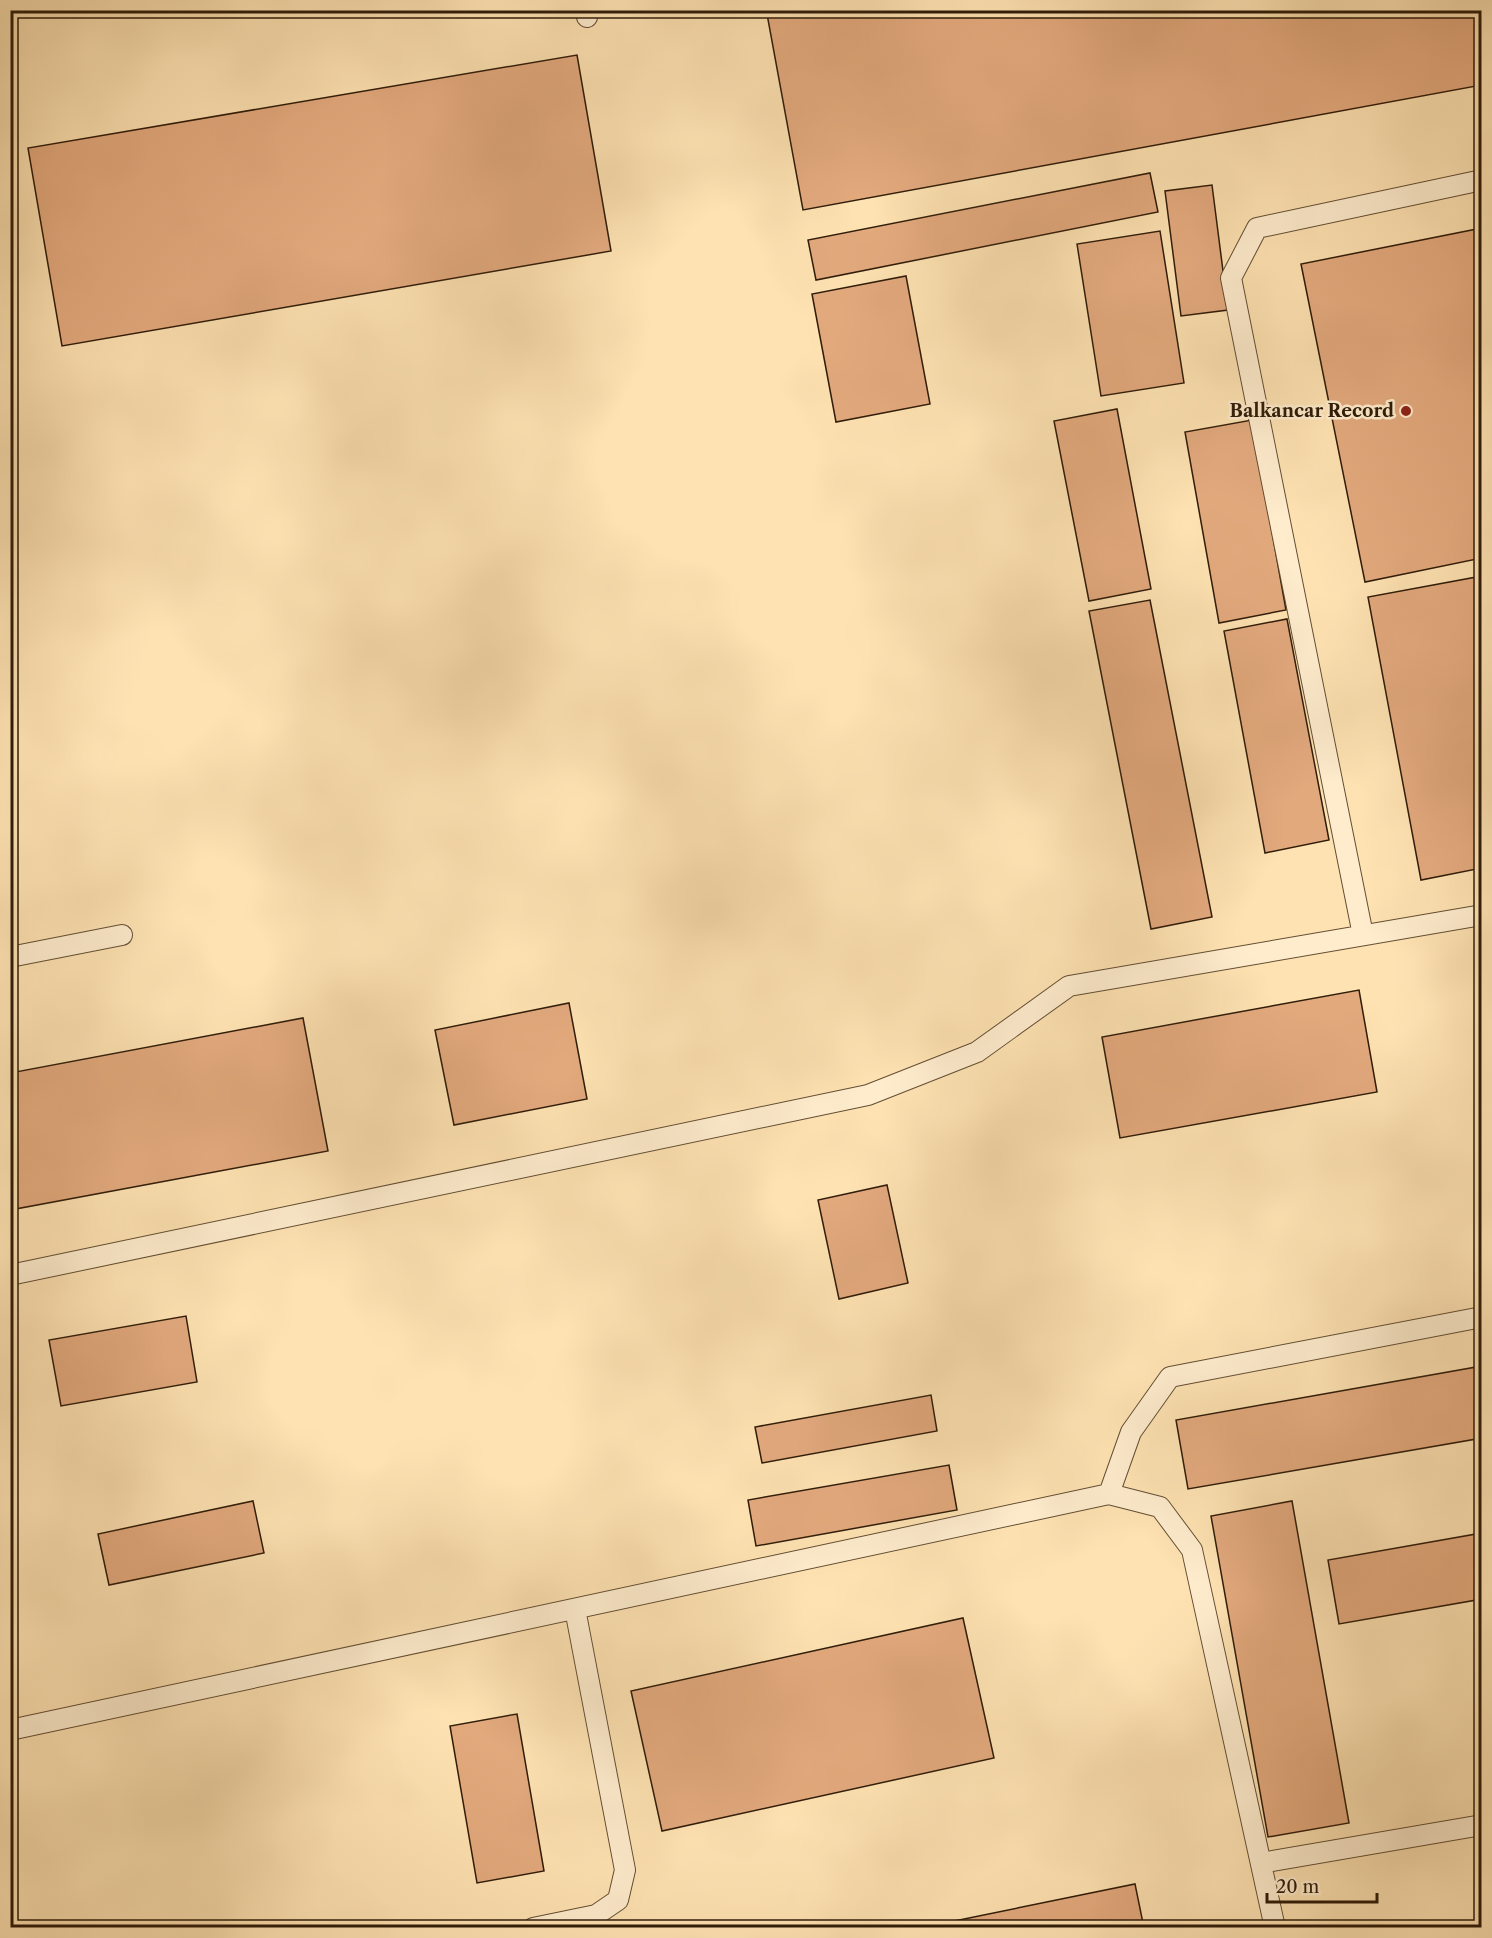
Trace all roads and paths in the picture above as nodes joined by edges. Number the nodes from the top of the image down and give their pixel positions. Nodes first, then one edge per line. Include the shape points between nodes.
1 (1482, 180) edge
2 (1482, 915) edge
3 (122, 935) dead end
4 (1363, 935) junction
5 (10, 957) edge
6 (10, 1275) edge
7 (1482, 1317) edge
8 (1109, 1494) junction
9 (575, 1609) junction
10 (10, 1730) edge
11 (1482, 1825) edge
12 (1261, 1863) junction
13 (532, 1928) edge
14 (1275, 1928) edge

1 - 4 lane via 1257,228 1231,278
2 - 4 lane
3 - 5 lane
4 - 6 lane via 1069,986 977,1052 868,1095
7 - 8 lane via 1170,1377 1131,1432
8 - 9 lane
8 - 12 lane via 1160,1507 1192,1550
9 - 10 lane
9 - 13 lane via 625,1870 618,1900 596,1915
11 - 12 lane
12 - 14 lane

